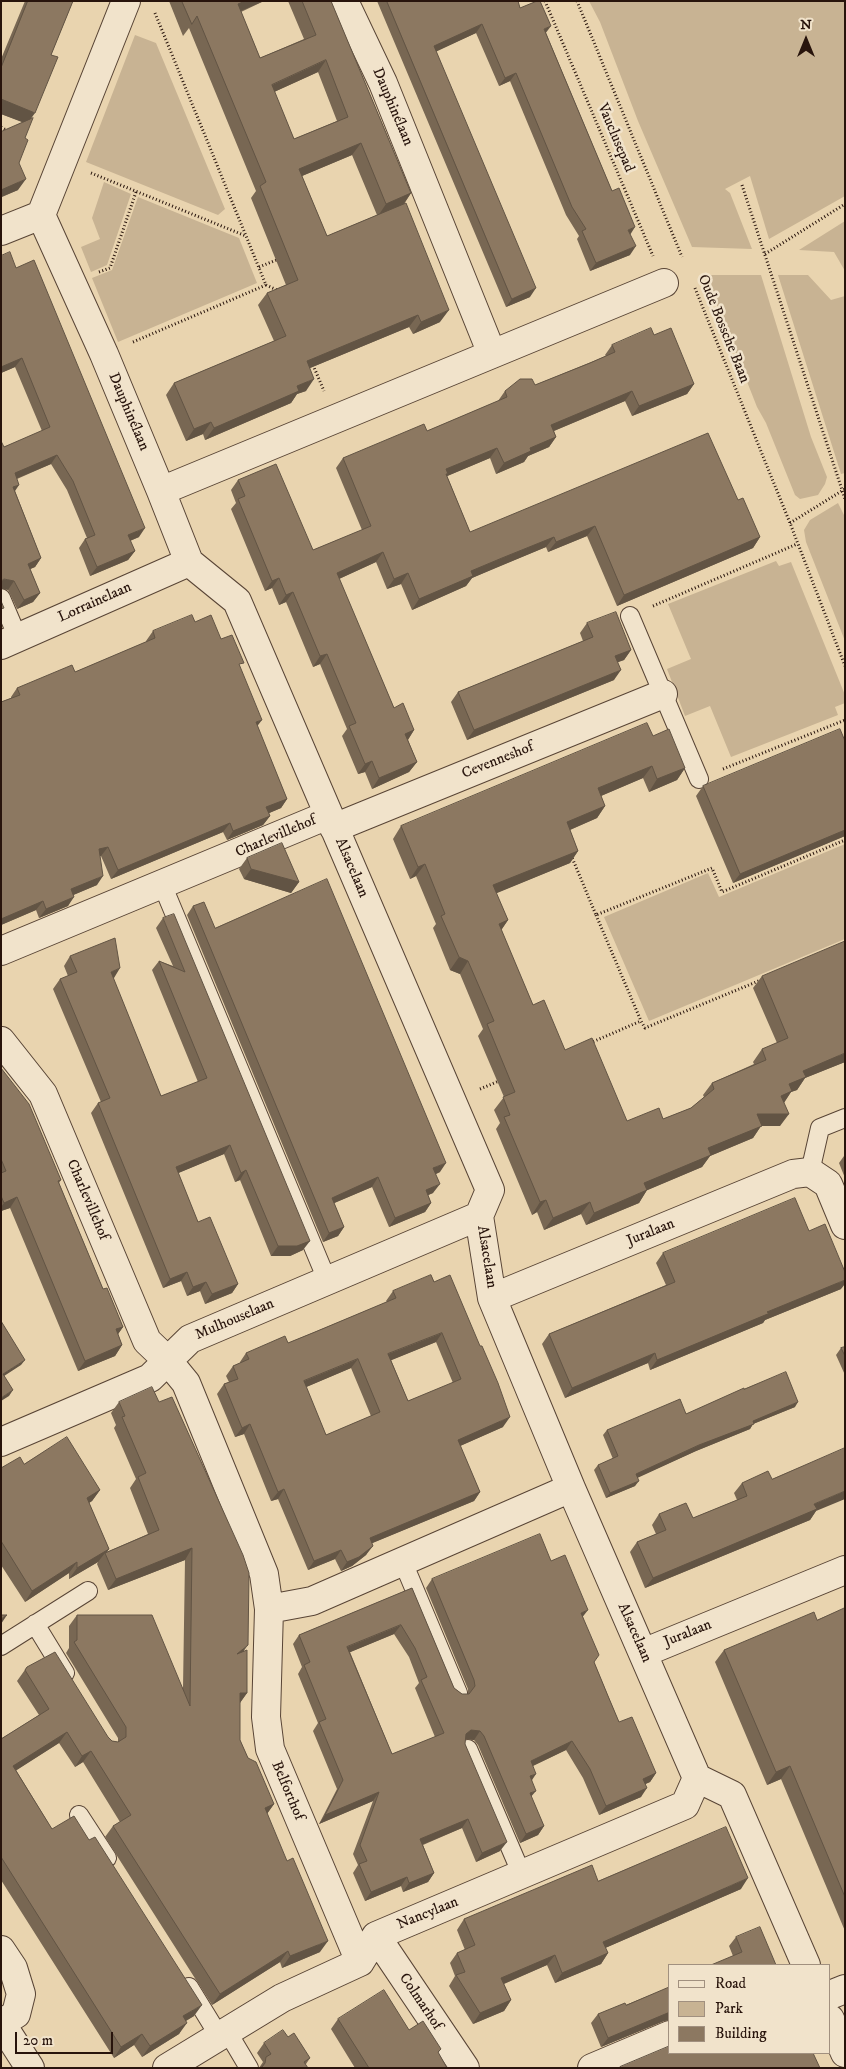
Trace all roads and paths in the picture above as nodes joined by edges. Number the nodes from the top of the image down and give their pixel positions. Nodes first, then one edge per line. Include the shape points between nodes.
1 (126, 1) edge
2 (344, 1) edge
3 (545, 1) edge
4 (577, 1) edge
5 (153, 10) dead end
6 (1, 127) edge
7 (10, 132) edge
8 (62, 161) junction
9 (742, 185) dead end
10 (136, 192) junction
11 (845, 204) edge
12 (41, 215) junction
13 (1, 231) edge
14 (246, 236) junction
15 (765, 254) junction
16 (286, 256) edge
17 (684, 261) dead end
18 (259, 267) junction
19 (691, 279) dead end
20 (664, 282) joint
21 (72, 284) junction
22 (266, 285) junction
23 (282, 293) edge
24 (104, 354) junction
25 (492, 354) junction
26 (309, 356) edge
27 (336, 419) junction
28 (843, 490) edge
29 (161, 492) junction
30 (845, 499) edge
31 (790, 523) junction
32 (798, 544) junction
33 (189, 562) junction
34 (1, 598) edge
35 (630, 616) joint
36 (10, 642) edge
37 (845, 666) edge
38 (663, 694) junction
39 (845, 720) edge
40 (699, 779) joint
41 (331, 821) junction
42 (845, 840) edge
43 (570, 854) edge
44 (162, 884) junction
45 (596, 915) junction
46 (1, 951) edge
47 (763, 980) edge
48 (641, 1021) junction
49 (1, 1041) edge
50 (587, 1044) edge
51 (506, 1078) edge
52 (452, 1101) junction
53 (845, 1118) edge
54 (810, 1172) junction
55 (479, 1216) junction
56 (845, 1225) edge
57 (327, 1280) junction
58 (492, 1298) junction
59 (168, 1361) junction
60 (1, 1442) edge
61 (570, 1488) junction
62 (403, 1562) junction
63 (845, 1570) edge
64 (88, 1590) dead end
65 (269, 1608) junction
66 (35, 1624) junction
67 (1, 1646) edge
68 (643, 1653) junction
69 (72, 1684) edge
70 (458, 1693) edge
71 (468, 1749) edge
72 (697, 1778) junction
73 (79, 1815) dead end
74 (116, 1872) edge
75 (522, 1875) junction
76 (376, 1936) junction
77 (1, 1950) edge
78 (360, 1962) junction
79 (806, 1964) edge
80 (178, 1970) edge
81 (845, 1989) edge
82 (831, 1995) edge
83 (831, 2021) edge
84 (1, 2023) edge
85 (223, 2033) junction
86 (668, 2036) edge
87 (845, 2053) edge
88 (30, 2068) edge
89 (167, 2068) edge
90 (249, 2068) edge
91 (465, 2068) edge
92 (592, 2068) edge

1 - 8 street
2 - 25 street, Dauphinélaan via 383,83
3 - 20 path, Vauclusepad
4 - 17 path, Oude Bossche Baan
5 - 14 path
6 - 7 path
8 - 10 path
8 - 12 street
9 - 15 path
10 - 14 path
10 - 21 path via 110,268
11 - 15 path
12 - 13 street
12 - 21 street, Dauphinélaan
14 - 18 path
15 - 28 path
16 - 18 path
18 - 22 path
19 - 31 path, Oude Bossche Baan
20 - 25 street
21 - 24 street, Dauphinélaan
22 - 23 path
22 - 24 path
24 - 29 street, Dauphinélaan
25 - 27 street
26 - 27 path
27 - 29 street
28 - 30 path
28 - 31 path
29 - 33 street, Alsacelaan
31 - 32 path, Oude Bossche Baan
32 - 35 path
32 - 37 path, Oude Bossche Baan
33 - 36 street, Lorrainelaan
33 - 41 street, Alsacelaan via 237,601
34 - 36 lane
35 - 38 lane
38 - 40 lane
38 - 41 street, Cevenneshof
39 - 40 path
41 - 44 street, Charlevillehof
41 - 52 street, Alsacelaan
42 - 45 path via 722,892 712,868
43 - 45 path
44 - 46 street, Charlevillehof
44 - 57 lane
45 - 48 path
47 - 48 path via 645,1028
48 - 50 path
49 - 59 street, Charlevillehof via 43,1094 147,1341
51 - 52 path
52 - 55 street, Alsacelaan via 490,1190
53 - 54 lane via 820,1128
54 - 56 street via 828,1184
54 - 58 street, Juralaan via 793,1174
55 - 57 street, Mulhouselaan
55 - 58 street, Alsacelaan
57 - 59 street, Mulhouselaan via 190,1339
58 - 61 street, Alsacelaan
59 - 60 street, Mulhouselaan via 150,1378
59 - 65 street, Belforthof via 186,1383 264,1574
61 - 62 street
61 - 68 street, Alsacelaan
62 - 65 street via 312,1601
62 - 70 lane
63 - 68 street, Juralaan
64 - 66 lane
65 - 78 street, Belforthof via 266,1717 270,1749
66 - 67 lane
66 - 69 lane
68 - 72 street, Alsacelaan
71 - 75 lane
72 - 75 street, Nancylaan via 685,1805
72 - 79 street via 732,1795
73 - 74 lane
75 - 76 street, Nancylaan
76 - 78 street
76 - 91 street, Colmarhof
77 - 84 street via 13,1968 21,1994 16,2014
78 - 85 street via 282,1998
80 - 85 lane
81 - 82 street
83 - 87 street
84 - 88 street
85 - 89 street
85 - 90 lane
86 - 92 street

